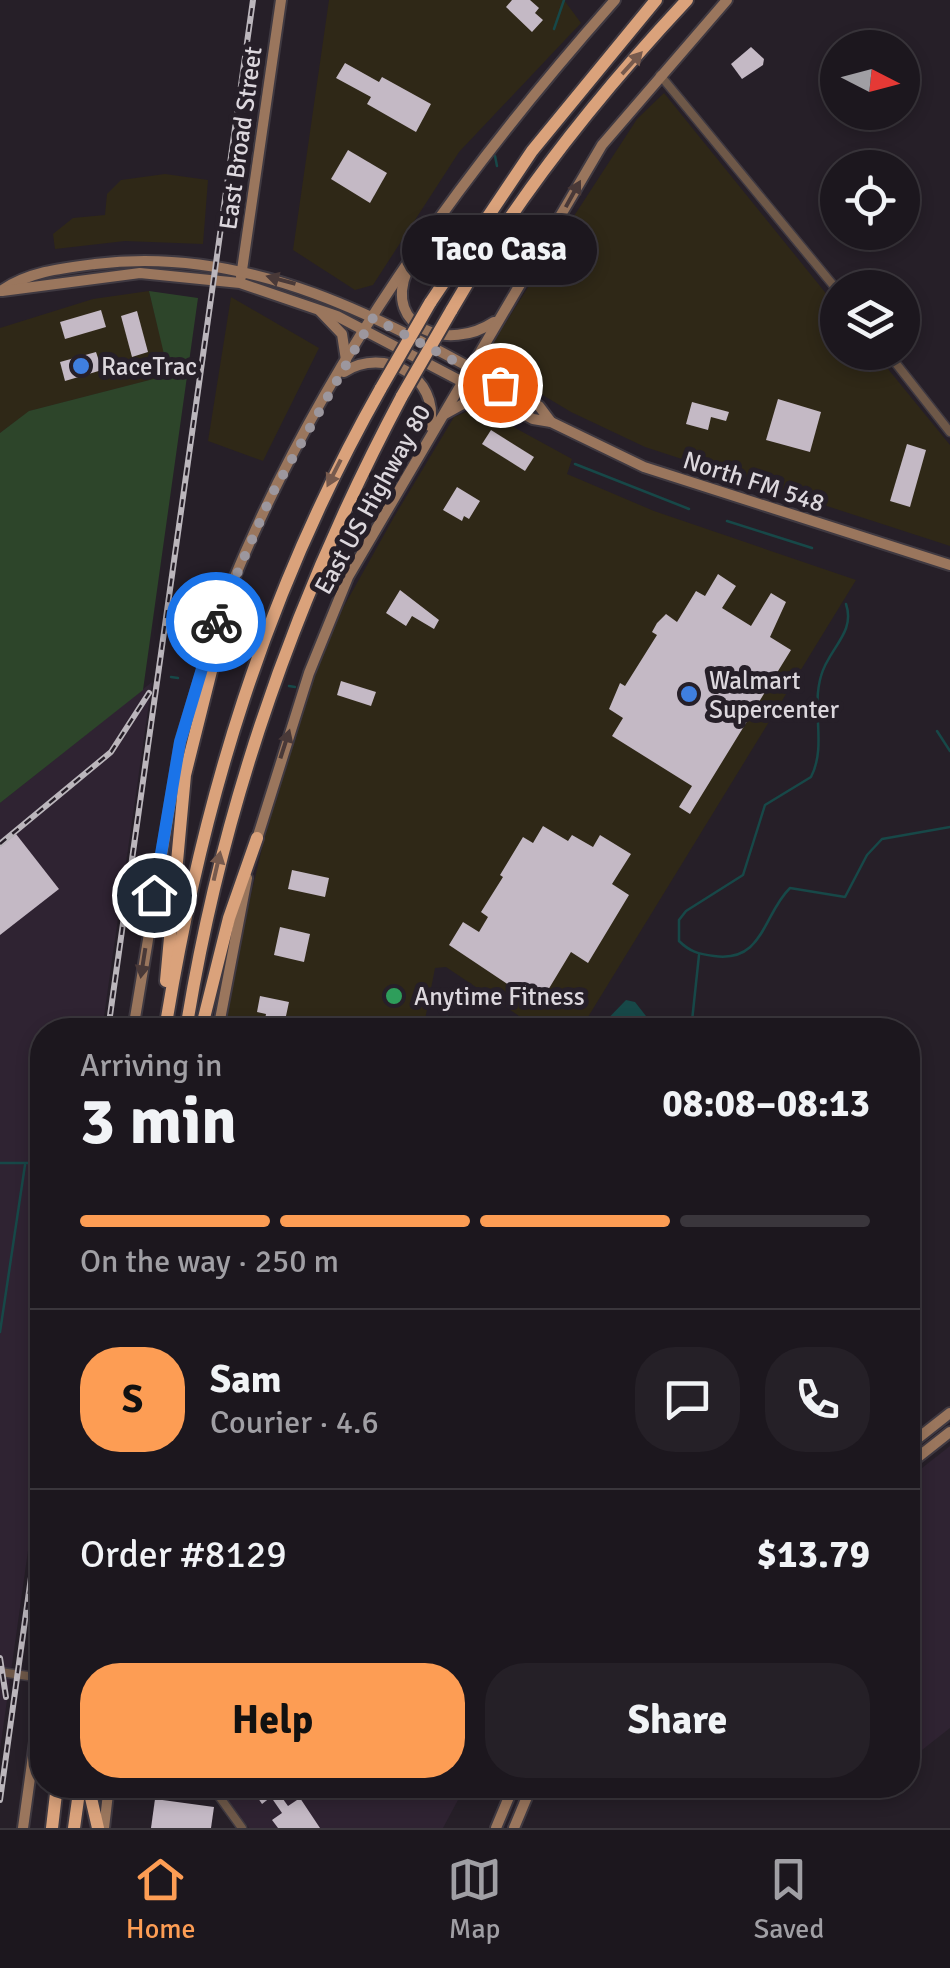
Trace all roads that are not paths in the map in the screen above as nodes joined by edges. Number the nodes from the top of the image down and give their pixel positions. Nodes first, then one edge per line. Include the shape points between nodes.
1 (281, 0) edge
2 (615, 0) edge
3 (656, 0) edge
4 (688, 0) edge
5 (727, 0) edge
6 (660, 75) junction
7 (413, 251) junction
8 (820, 270) edge
9 (241, 276) junction
10 (1, 289) edge
11 (316, 307) junction
12 (373, 318) junction
13 (496, 320) junction
14 (366, 332) junction
15 (468, 368) junction
16 (343, 369) junction
17 (901, 370) edge
18 (460, 382) junction
19 (490, 397) junction
20 (437, 421) junction
21 (551, 422) junction
22 (950, 432) edge
23 (428, 437) junction
24 (950, 565) edge
25 (232, 583) junction
26 (257, 838) junction
27 (168, 1008) junction
28 (135, 1018) edge
29 (167, 1018) edge
30 (188, 1018) edge
31 (203, 1018) edge
32 (220, 1018) edge
33 (950, 1413) edge
34 (950, 1432) edge
35 (920, 1437) edge
36 (920, 1456) edge
37 (0, 1672) edge
38 (30, 1676) edge
39 (30, 1778) edge
40 (56, 1798) edge
41 (78, 1798) edge
42 (92, 1798) edge
43 (107, 1798) edge
44 (220, 1798) edge
45 (509, 1798) edge
46 (527, 1798) edge
47 (23, 1828) edge
48 (50, 1828) edge
49 (74, 1828) edge
50 (101, 1828) edge
51 (242, 1828) edge
52 (496, 1828) edge
53 (514, 1828) edge

1 - 9 main road, East Broad Street
2 - 7 main road
3 -> 27 highway, bridge via 532,151 430,303 302,538 239,707 195,870
30 -> 4 highway, bridge via 207,908 262,710 346,500 484,253 547,166
5 - 6 main road, East US Highway 80
6 - 8 street
13 -> 6 main road, East US Highway 80 via 602,145
7 - 12 main road
7 - 13 main road via 401,293 415,322 452,338
9 - 10 main road, North FM 548 via 140,273
9 - 11 main road, North FM 548
12 -> 9 main road, North FM 548 via 319,292
11 - 14 main road, North FM 548
11 - 16 main road via 342,334
12 - 14 main road
12 - 15 main road, North FM 548
13 - 15 main road, East US Highway 80
14 - 16 main road
14 - 18 main road, North FM 548
15 - 18 main road, East US Highway 80
15 - 21 main road, North FM 548 via 539,406
16 - 23 main road via 372,360 410,373 430,397
16 - 25 main road via 272,494
17 - 22 street
18 - 19 main road, North FM 548
18 - 20 main road, East US Highway 80
19 - 20 main road via 454,406
19 - 21 main road, North FM 548
20 - 23 main road, East US Highway 80
21 - 24 main road, North FM 548 via 644,467
26 -> 23 main road, East US Highway 80 via 332,612
25 - 27 highway via 185,775
25 -> 28 main road via 180,742
26 - 31 highway
26 - 32 main road, East US Highway 80
27 - 29 highway
33 - 35 main road
34 - 36 main road
37 - 38 street
39 - 47 main road
40 - 48 highway
41 - 49 highway
42 - 50 highway
43 - 50 main road
44 - 51 street
45 - 52 main road
46 - 53 main road

